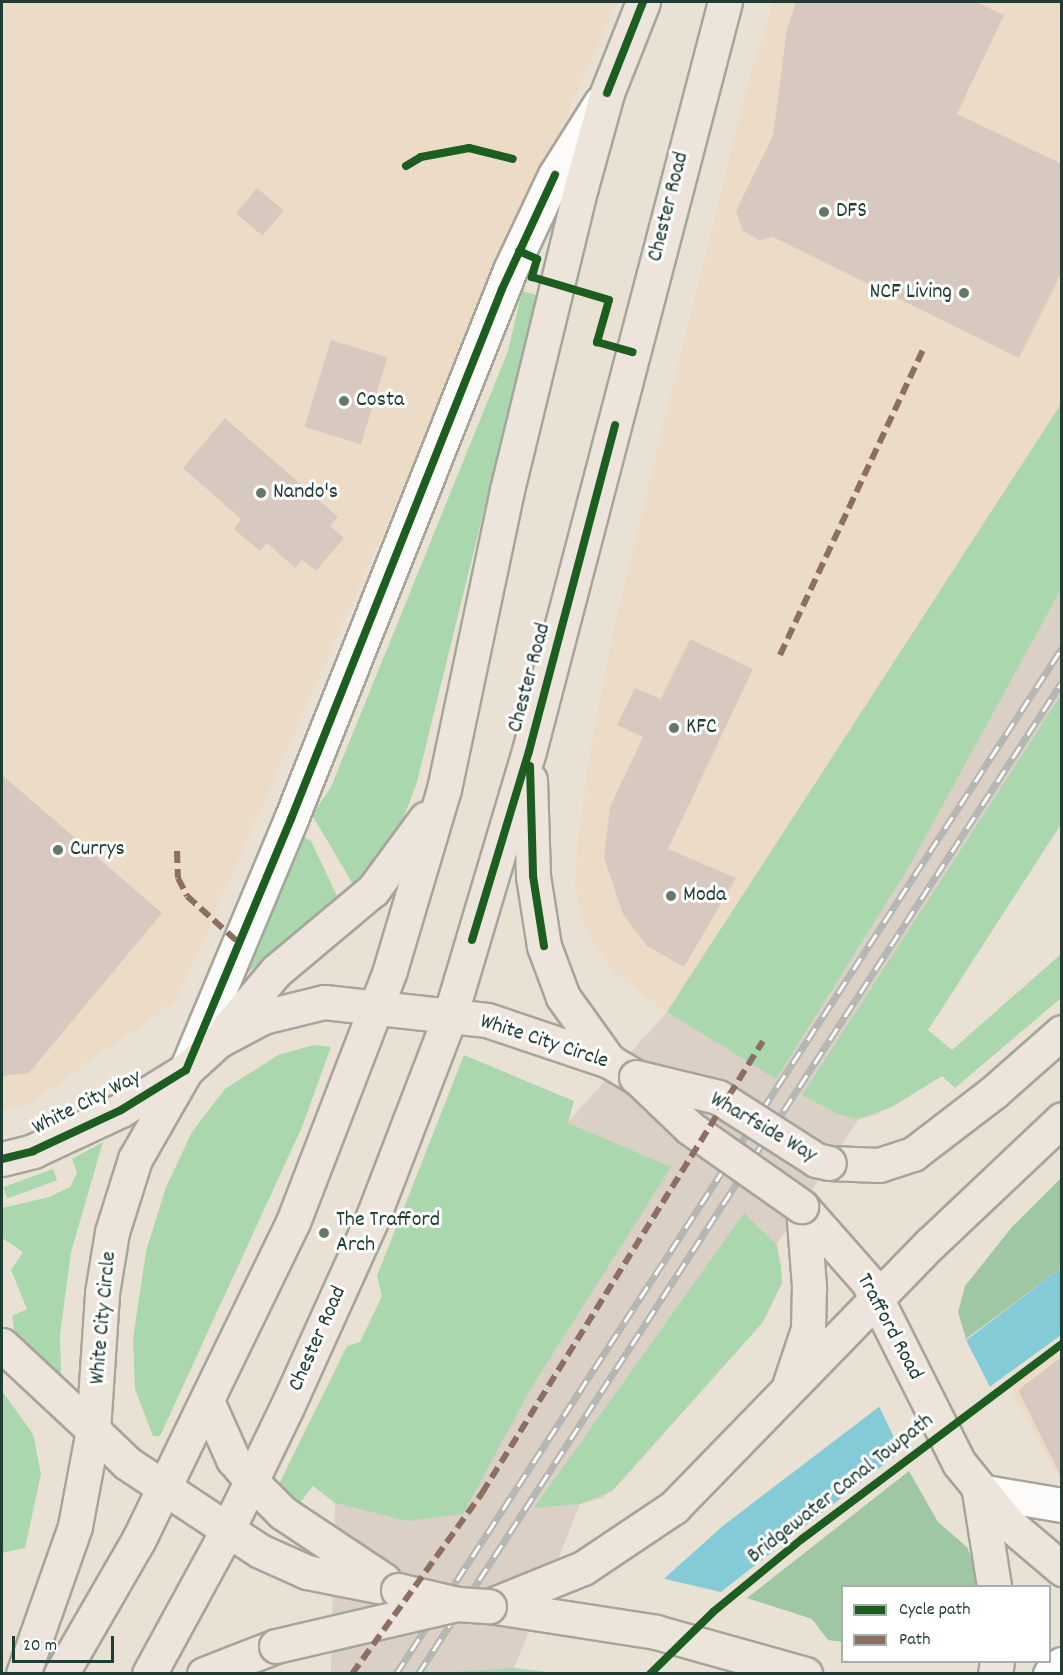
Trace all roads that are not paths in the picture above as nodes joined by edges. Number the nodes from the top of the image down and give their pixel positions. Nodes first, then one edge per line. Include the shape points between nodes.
1 (643, 2) edge
2 (724, 2) edge
3 (607, 93) junction
4 (529, 751) junction
5 (444, 789) junction
6 (376, 1008) junction
7 (450, 1016) junction
8 (1062, 1032) edge
9 (218, 1041) junction
10 (609, 1061) junction
11 (186, 1070) junction
12 (636, 1077) junction
13 (1062, 1119) edge
14 (2, 1160) edge
15 (802, 1207) junction
16 (877, 1298) junction
17 (2, 1345) edge
18 (783, 1398) junction
19 (207, 1401) junction
20 (93, 1430) junction
21 (252, 1482) junction
22 (164, 1490) junction
23 (979, 1491) junction
24 (1062, 1505) edge
25 (227, 1531) junction
26 (1062, 1569) edge
27 (994, 1585) edge
28 (398, 1590) junction
29 (457, 1604) junction
30 (489, 1606) junction
31 (1062, 1664) edge
32 (790, 1671) edge
33 (23, 1674) edge
34 (61, 1674) edge
35 (149, 1674) edge
36 (204, 1674) edge
37 (1050, 1674) edge

1 - 3 main road
2 - 4 main road, Chester Road
3 - 5 main road via 510,479
3 - 11 street via 555,175 510,270 291,819
4 - 7 main road, Chester Road
4 - 10 main road via 533,876 544,946 563,997
5 - 6 main road
5 - 9 main road via 418,832 373,890 276,971
6 - 7 main road, White City Circle
6 - 9 main road, White City Circle via 324,1002 298,1006 263,1017
6 - 19 main road via 293,1222
7 - 10 main road, White City Circle via 487,1020
7 - 21 main road, Chester Road via 374,1214
8 - 12 main road, Wharfside Way, bridge via 913,1155 879,1165 816,1161 718,1097
9 - 11 main road, White City Circle
10 - 12 main road, White City Circle
11 - 14 main road, White City Way via 121,1110 33,1151
11 - 20 main road, White City Circle via 135,1159 112,1232 102,1293
12 - 15 main road, White City Circle, bridge via 690,1128
13 - 16 main road
15 - 16 main road, Trafford Road via 848,1256
15 - 18 main road via 809,1286 808,1329
16 - 18 main road
16 - 23 main road, Trafford Road via 940,1431
17 - 20 main road
18 - 30 main road via 674,1507 603,1556 546,1585
19 - 21 main road via 229,1451
19 - 22 main road
20 - 22 main road via 127,1463
20 - 33 main road, White City Circle via 75,1526
21 - 25 main road, Chester Road
21 - 28 main road via 283,1513
22 - 25 main road
22 - 34 main road
23 - 24 street
23 - 26 main road, Trafford Road via 1008,1524
23 - 27 main road, Trafford Road
25 - 28 main road via 307,1572
25 - 35 main road, Chester Road
28 - 29 main road, bridge
29 - 30 main road, bridge
29 - 36 main road, bridge via 276,1646
30 - 32 main road via 533,1615 609,1622
31 - 37 street

